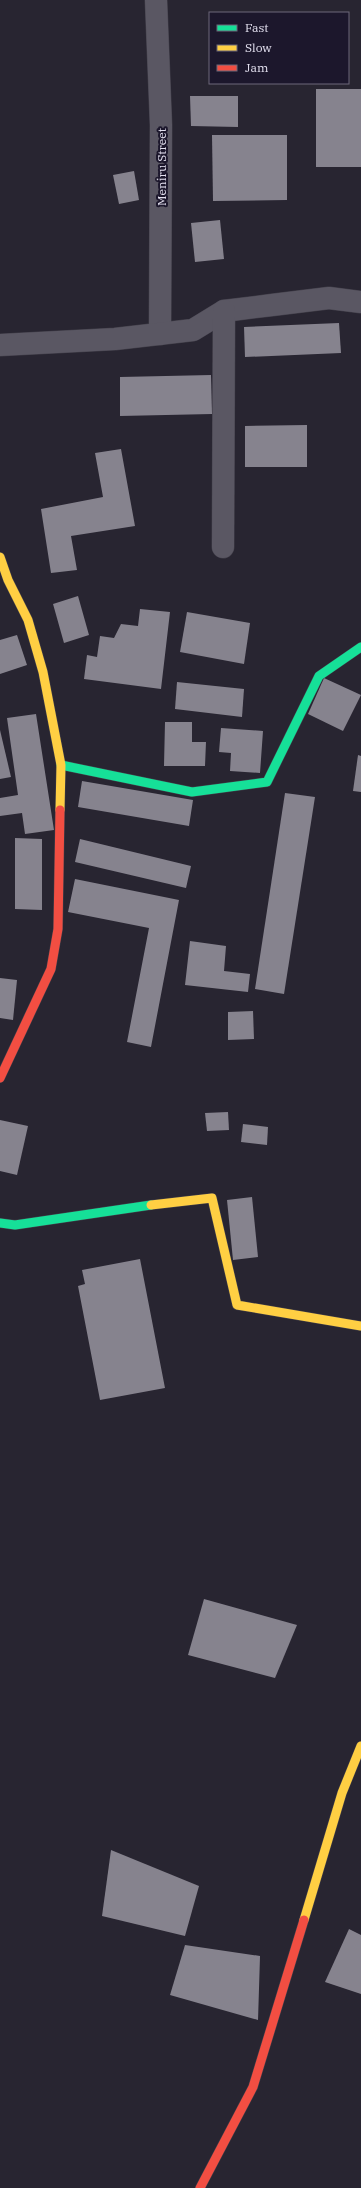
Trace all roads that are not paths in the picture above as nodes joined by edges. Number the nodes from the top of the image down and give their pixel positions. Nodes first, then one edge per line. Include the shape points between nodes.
1 (156, 0) edge
2 (361, 302) edge
3 (224, 311) junction
4 (160, 334) junction
5 (0, 345) edge
6 (223, 547) dead end
7 (0, 557) edge
8 (361, 647) edge
9 (61, 766) junction
10 (0, 1078) edge
11 (0, 1223) edge
12 (361, 1326) edge
13 (361, 1746) edge
14 (200, 2188) edge

1 - 4 street, Meniru Street via 161,125
2 - 3 street via 329,298
3 - 4 street via 193,330
3 - 6 street
4 - 5 street
7 - 9 street via 8,580 28,620 43,672
8 - 9 street via 319,676 267,782 192,792
9 - 10 street via 58,929 51,969
11 - 12 street via 15,1225 212,1198 237,1305
13 - 14 street via 342,1793 253,2087

